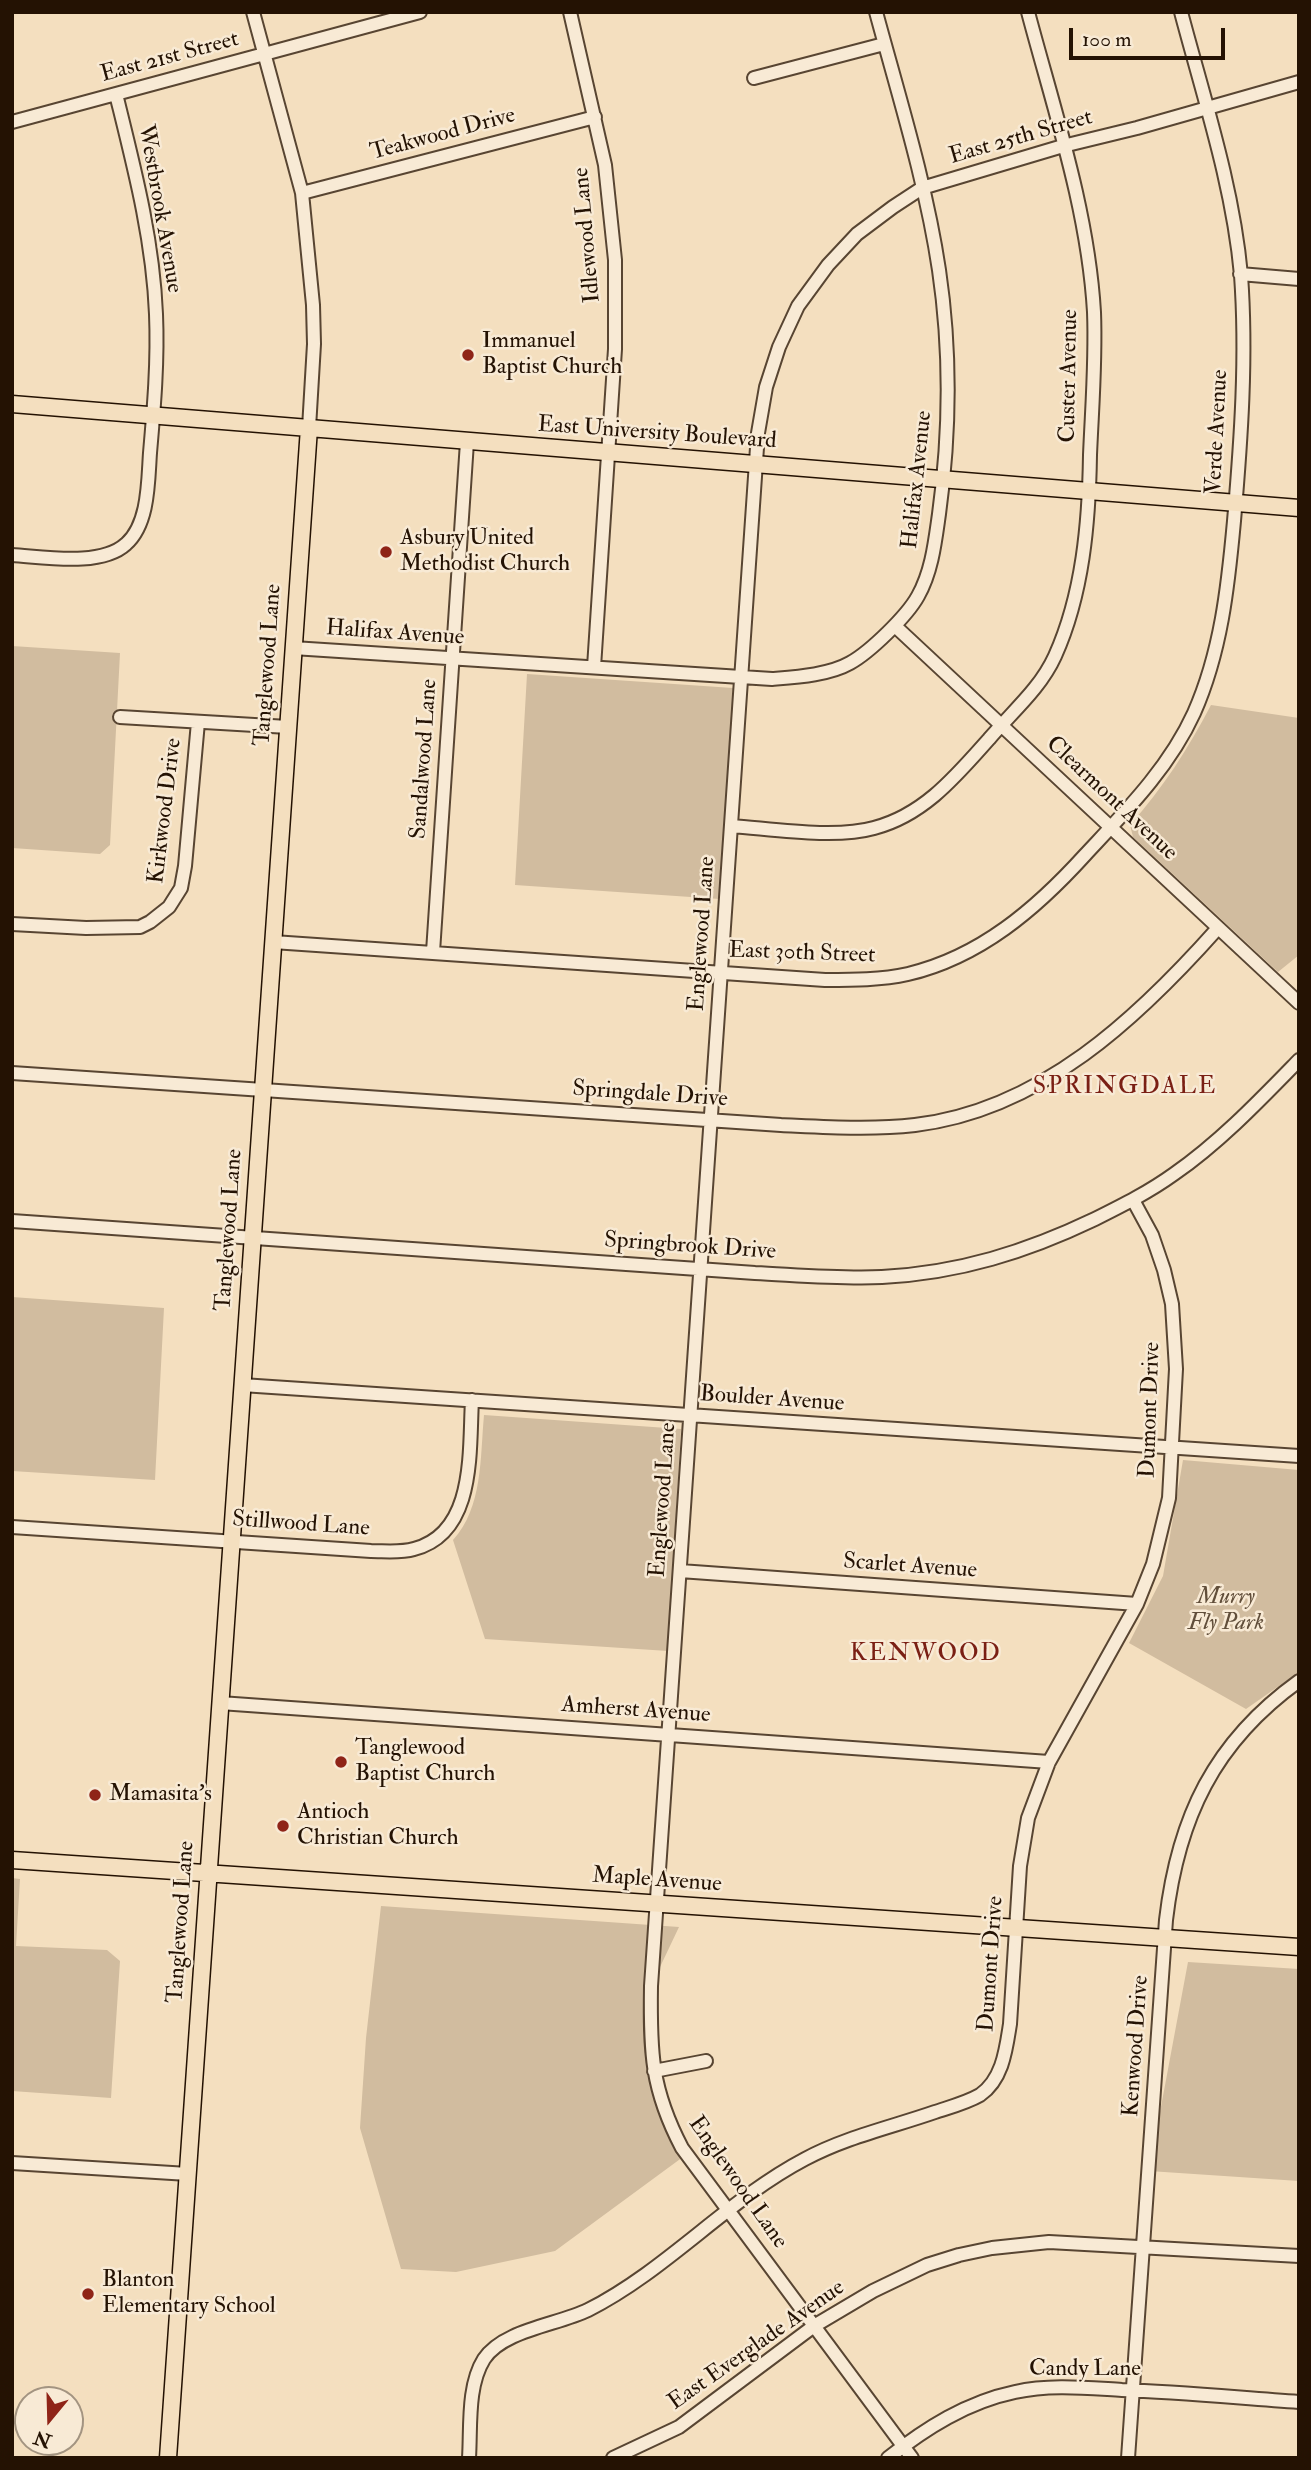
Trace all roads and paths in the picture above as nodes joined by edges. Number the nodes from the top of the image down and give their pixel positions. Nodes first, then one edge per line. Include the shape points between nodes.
1 (253, 12) edge
2 (420, 12) edge
3 (570, 12) edge
4 (876, 12) edge
5 (1028, 12) edge
6 (1181, 12) edge
7 (884, 44) junction
8 (264, 54) junction
9 (754, 78) dead end
10 (1299, 82) edge
11 (116, 94) junction
12 (1206, 107) junction
13 (595, 117) junction
14 (12, 122) edge
15 (1063, 146) junction
16 (922, 188) junction
17 (302, 194) junction
18 (1241, 274) junction
19 (1299, 279) edge
20 (12, 404) edge
21 (153, 415) junction
22 (309, 428) junction
23 (467, 442) junction
24 (608, 454) junction
25 (757, 465) junction
26 (944, 479) junction
27 (1089, 490) junction
28 (1235, 502) junction
29 (1299, 508) edge
30 (12, 555) edge
31 (895, 626) junction
32 (293, 648) junction
33 (453, 658) junction
34 (594, 667) junction
35 (742, 677) junction
36 (120, 717) dead end
37 (198, 722) junction
38 (1001, 725) junction
39 (288, 727) junction
40 (732, 826) junction
41 (1110, 827) junction
42 (12, 924) edge
43 (1218, 928) junction
44 (273, 942) junction
45 (433, 952) junction
46 (722, 971) junction
47 (1299, 1003) edge
48 (1299, 1060) edge
49 (12, 1073) edge
50 (262, 1091) junction
51 (711, 1120) junction
52 (1133, 1200) junction
53 (12, 1221) edge
54 (252, 1237) junction
55 (701, 1269) junction
56 (242, 1385) junction
57 (472, 1400) junction
58 (691, 1415) junction
59 (1172, 1448) junction
60 (1299, 1456) edge
61 (12, 1527) edge
62 (231, 1541) junction
63 (680, 1571) junction
64 (1137, 1604) junction
65 (1299, 1681) edge
66 (220, 1703) junction
67 (668, 1734) junction
68 (1049, 1762) junction
69 (12, 1860) edge
70 (208, 1874) junction
71 (657, 1904) junction
72 (1017, 1928) junction
73 (1165, 1938) junction
74 (1299, 1947) edge
75 (706, 2062) dead end
76 (654, 2071) junction
77 (12, 2163) edge
78 (188, 2174) junction
79 (727, 2209) junction
80 (1143, 2246) junction
81 (1299, 2256) edge
82 (814, 2326) junction
83 (1133, 2390) junction
84 (1299, 2402) edge
85 (903, 2446) junction
86 (168, 2458) edge
87 (469, 2458) edge
88 (613, 2458) edge
89 (888, 2458) edge
90 (912, 2458) edge
91 (1128, 2458) edge

1 - 8 street, Tanglewood Lane
2 - 8 street, East 21st Street
3 - 13 street, Idlewood Lane
4 - 7 street, Halifax Avenue
5 - 15 street, Custer Avenue
6 - 12 street, Verde Avenue
7 - 9 street
7 - 16 street, Halifax Avenue
8 - 11 street, East 21st Street
8 - 17 street, Tanglewood Lane
10 - 12 street, East 25th Street
11 - 14 street, East 21st Street
11 - 21 street, Westbrook Avenue via 137,178 152,270 156,314
12 - 15 street, East 25th Street
12 - 18 street, Verde Avenue via 1230,201
13 - 17 street, Teakwood Drive
13 - 24 street, Idlewood Lane via 615,260
15 - 16 street, East 25th Street
15 - 27 street, Custer Avenue via 1079,202 1094,310
16 - 25 street, East 25th Street via 857,234 798,306 766,387
16 - 26 street, Halifax Avenue via 945,319
17 - 22 street, Tanglewood Lane via 314,344
18 - 19 street
18 - 28 street, Verde Avenue via 1244,356
20 - 21 main road, East University Boulevard
21 - 22 main road, East University Boulevard
21 - 30 street, Westbrook Avenue via 144,509 128,543 97,557
22 - 23 main road, East University Boulevard
22 - 32 main road, Tanglewood Lane
23 - 24 main road, East University Boulevard
23 - 33 street, Sandalwood Lane
24 - 25 main road, East University Boulevard
24 - 34 street, Idlewood Lane
25 - 26 main road, East University Boulevard
25 - 35 street, Englewood Lane
26 - 27 main road, East University Boulevard
26 - 31 street, Halifax Avenue via 925,581
27 - 28 main road, East University Boulevard
27 - 38 street, Custer Avenue via 1072,613 1041,682
28 - 29 main road, East University Boulevard
28 - 41 street, Verde Avenue via 1227,595 1215,657 1193,715 1154,779
31 - 35 street, Halifax Avenue via 850,663 811,675
31 - 38 street, Clearmont Avenue
32 - 33 street, Halifax Avenue
32 - 39 main road, Tanglewood Lane
33 - 34 street, Halifax Avenue
33 - 45 street, Sandalwood Lane
34 - 35 street, Halifax Avenue
35 - 40 street, Englewood Lane
36 - 37 street
37 - 39 street
37 - 42 street, Kirkwood Drive via 185,866 181,888 169,907 150,922 124,929
38 - 40 street, Custer Avenue via 941,790 896,821 848,832
38 - 41 street, Clearmont Avenue
39 - 44 main road, Tanglewood Lane
40 - 46 street, Englewood Lane
41 - 43 street, Clearmont Avenue
41 - 46 street, East 30th Street via 1017,920 981,945 941,963 908,974 856,980
43 - 47 street, Clearmont Avenue
43 - 51 street, Springdale Drive via 1151,1001 1095,1048 988,1106 943,1120 882,1127
44 - 45 street, East 30th Street
44 - 50 main road, Tanglewood Lane
45 - 46 street, East 30th Street
46 - 51 street, Englewood Lane
48 - 52 street, Springbrook Drive via 1209,1147
49 - 50 street, Springdale Drive
50 - 51 street, Springdale Drive
50 - 54 main road, Tanglewood Lane
51 - 55 street, Englewood Lane
52 - 55 street, Springbrook Drive via 1017,1253 955,1268 881,1277
52 - 59 street, Dumont Drive via 1152,1235 1172,1304 1177,1369
53 - 54 street, Springbrook Drive
54 - 55 street, Springbrook Drive
54 - 56 main road, Tanglewood Lane
55 - 58 street, Englewood Lane
56 - 57 street, Boulder Avenue
56 - 62 main road, Tanglewood Lane
57 - 58 street, Boulder Avenue
57 - 62 street, Stillwood Lane via 469,1459 460,1506 446,1530 425,1545 401,1552
58 - 59 street, Boulder Avenue
58 - 63 street, Englewood Lane
59 - 60 street, Boulder Avenue
59 - 64 street, Dumont Drive via 1169,1498 1153,1564
61 - 62 street, Stillwood Lane
62 - 66 main road, Tanglewood Lane
63 - 64 street, Scarlet Avenue
63 - 67 street, Englewood Lane
64 - 68 street, Dumont Drive
65 - 73 street, Kenwood Drive via 1244,1728 1198,1797 1174,1865
66 - 67 street, Amherst Avenue
66 - 70 main road, Tanglewood Lane
67 - 68 street, Amherst Avenue
67 - 71 street, Englewood Lane
68 - 72 street, Dumont Drive via 1028,1818
69 - 70 main road, Maple Avenue
70 - 71 main road, Maple Avenue
70 - 78 main road, Tanglewood Lane
71 - 72 main road, Maple Avenue
71 - 76 street, Englewood Lane via 651,1986
72 - 73 main road, Maple Avenue
72 - 79 street, Dumont Drive via 1006,2048 989,2087 965,2102 821,2151
73 - 74 main road, Maple Avenue
73 - 80 street, Kenwood Drive
75 - 76 street
76 - 79 street, Englewood Lane via 666,2118
77 - 78 street
78 - 86 main road, Tanglewood Lane
79 - 82 street, Englewood Lane
79 - 87 street, Dumont Drive via 610,2297 558,2322 510,2337 491,2350 476,2378
80 - 81 street, East Everglade Avenue
80 - 82 street, East Everglade Avenue via 1049,2242 959,2255 899,2277
80 - 83 street, Kenwood Drive
82 - 85 street, Englewood Lane
82 - 88 street, East Everglade Avenue via 679,2427
83 - 84 street, Candy Lane
83 - 85 street, Candy Lane via 1065,2387 1016,2391 965,2408
83 - 91 street, Kenwood Drive
85 - 89 street, Candy Lane
85 - 90 street, Englewood Lane

